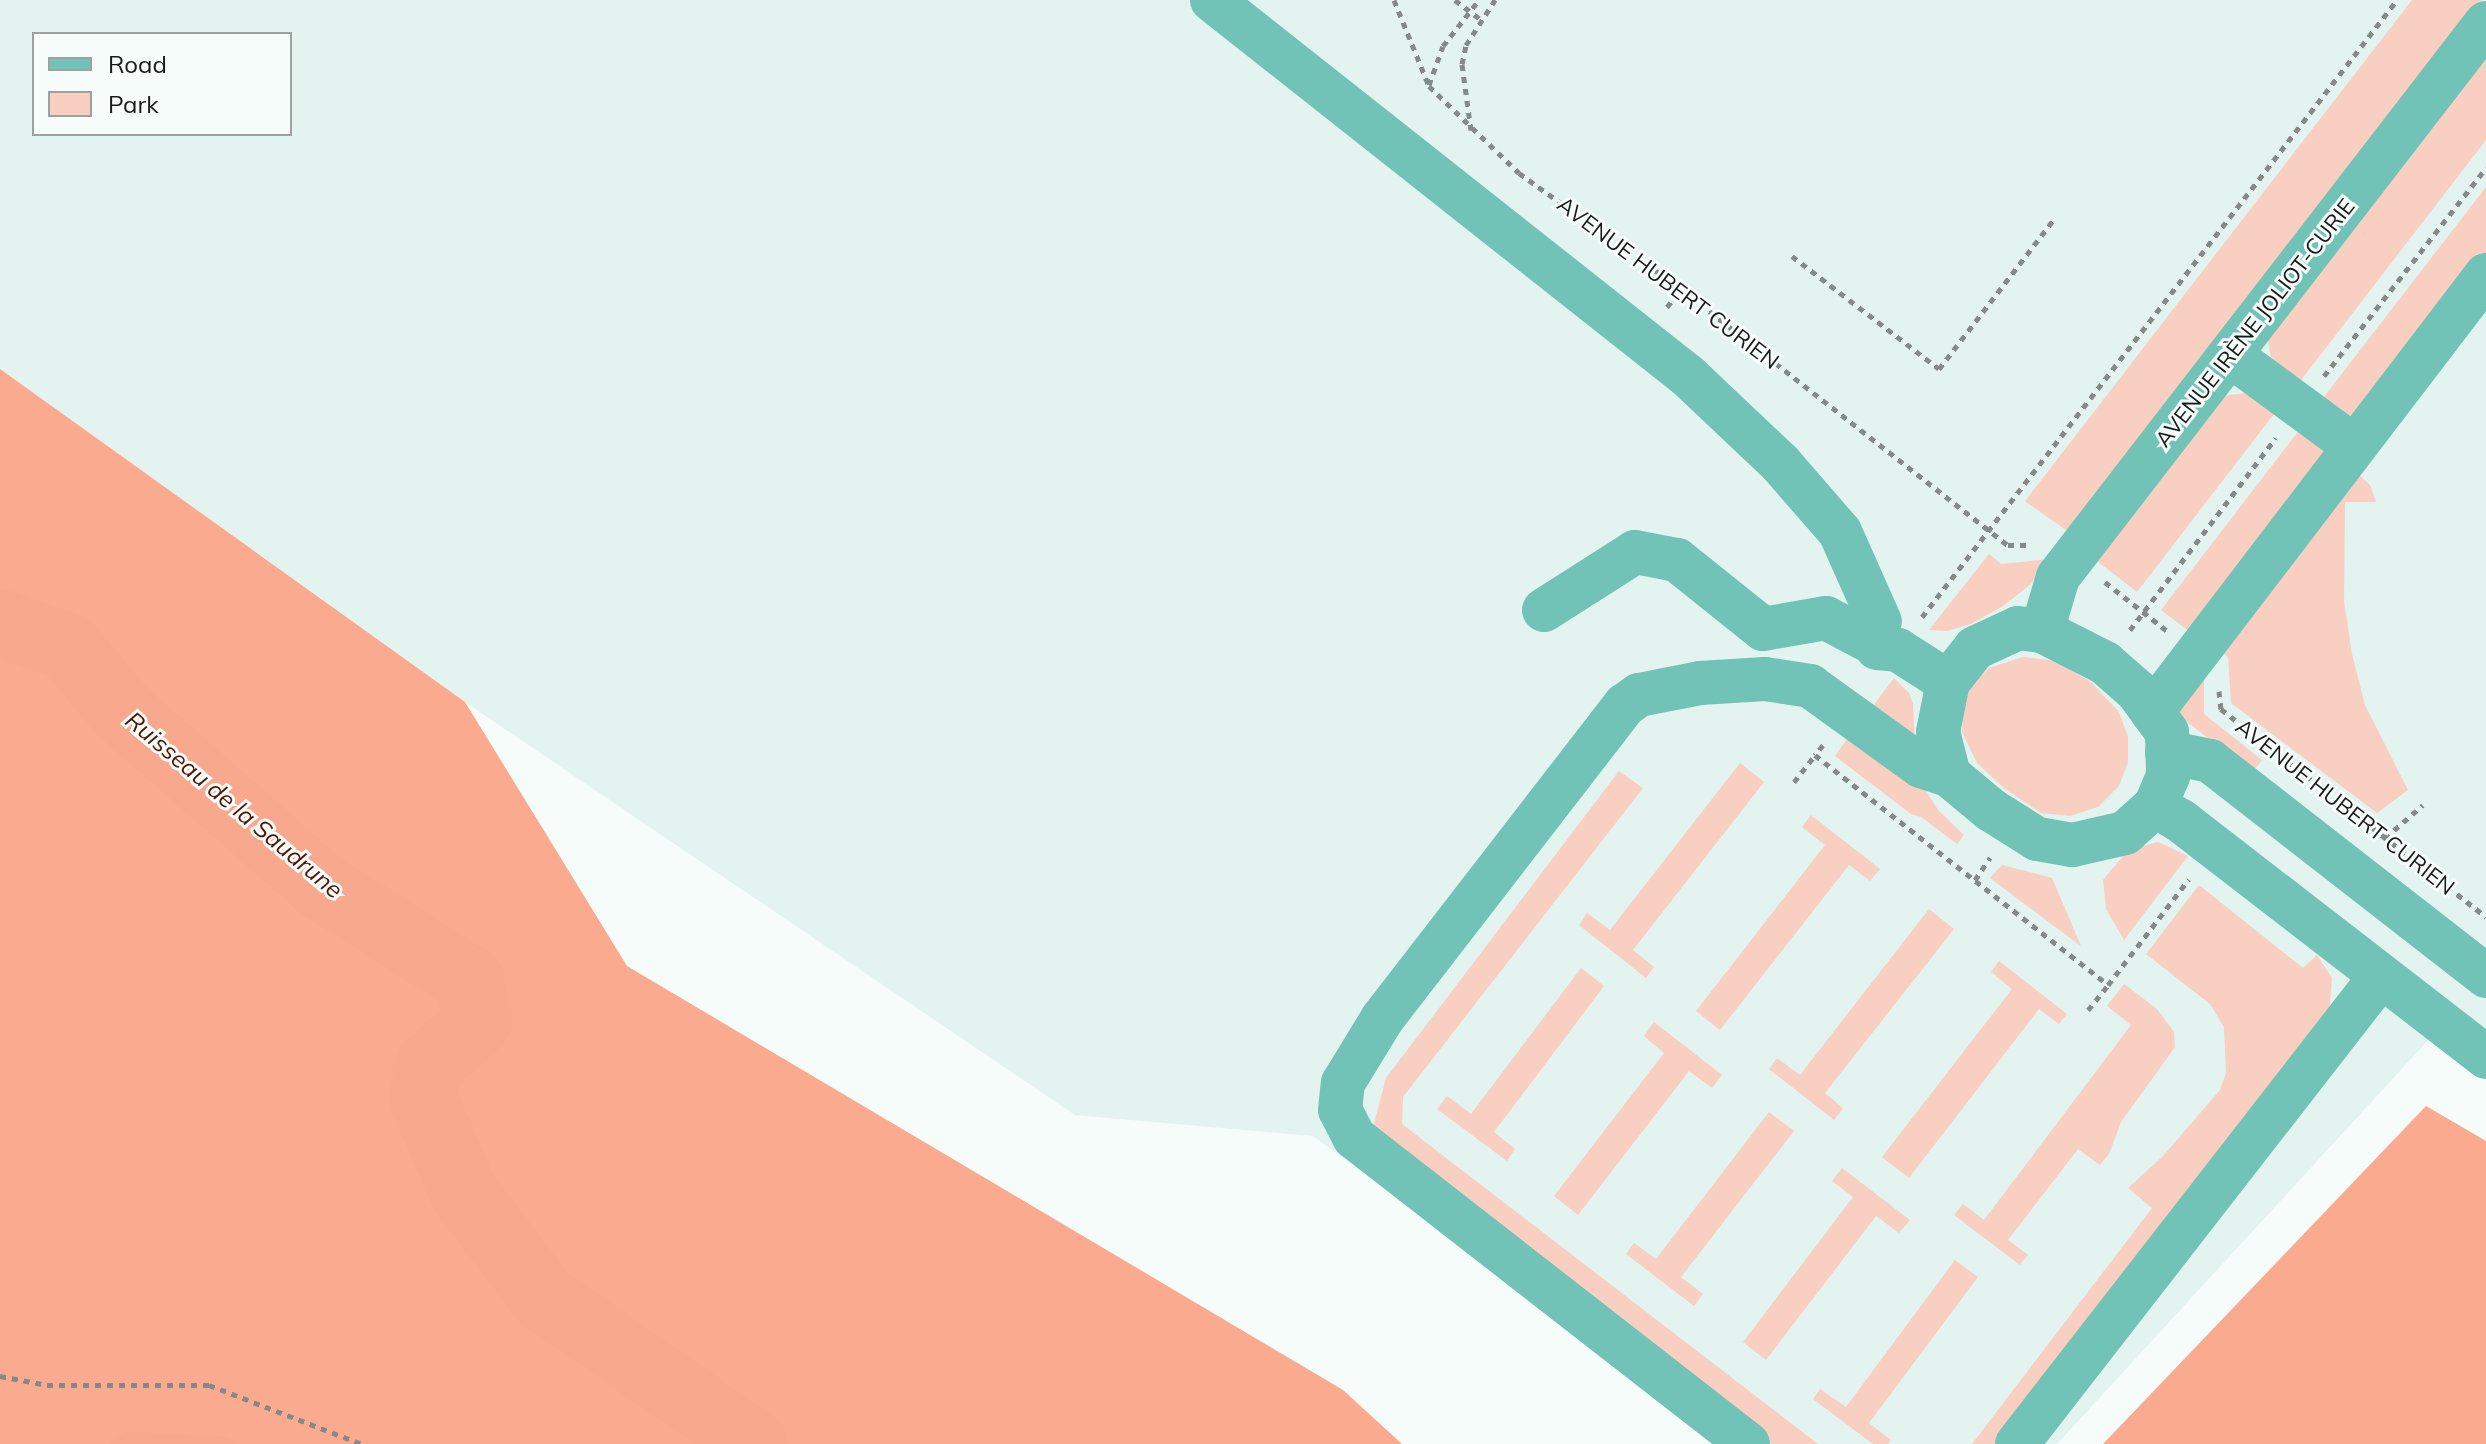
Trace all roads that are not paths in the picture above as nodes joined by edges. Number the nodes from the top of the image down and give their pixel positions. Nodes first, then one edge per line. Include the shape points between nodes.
1 (1212, 0) edge
2 (2486, 23) edge
3 (2486, 275) edge
4 (2230, 355) junction
5 (2354, 446) junction
6 (1544, 610) dead end
7 (2042, 631) junction
8 (1882, 638) junction
9 (1948, 682) junction
10 (2152, 712) junction
11 (2167, 752) junction
12 (1954, 780) junction
13 (2155, 806) junction
14 (2055, 844) junction
15 (2381, 976) junction
16 (2486, 976) edge
17 (2486, 1057) edge
18 (1748, 1444) edge
19 (2017, 1444) edge

1 - 8 street via 1688,376 1780,463 1840,532
2 - 4 street, AVENUE IRÈNE JOLIOT-CURIE
3 - 5 street
4 - 5 street
4 - 7 street, AVENUE IRÈNE JOLIOT-CURIE via 2058,577
5 - 10 street
6 - 8 street via 1635,552 1677,560 1763,629 1826,618
7 - 9 street via 2018,628 1975,648
7 - 10 street via 2105,663
8 - 9 street
9 - 12 street via 1938,732
10 - 11 street via 2167,732
11 - 13 street via 2168,776
11 - 16 street, AVENUE HUBERT CURIEN via 2210,761
12 - 14 street via 2037,839
12 - 14 street via 1951,800 1987,863 2009,853 2033,860
12 - 18 street via 1921,766 1810,686 1765,679 1700,683 1639,695 1625,705 1391,1006 1343,1083 1340,1110 1354,1137
13 - 14 street via 2125,833
13 - 15 street
15 - 17 street
15 - 19 street

